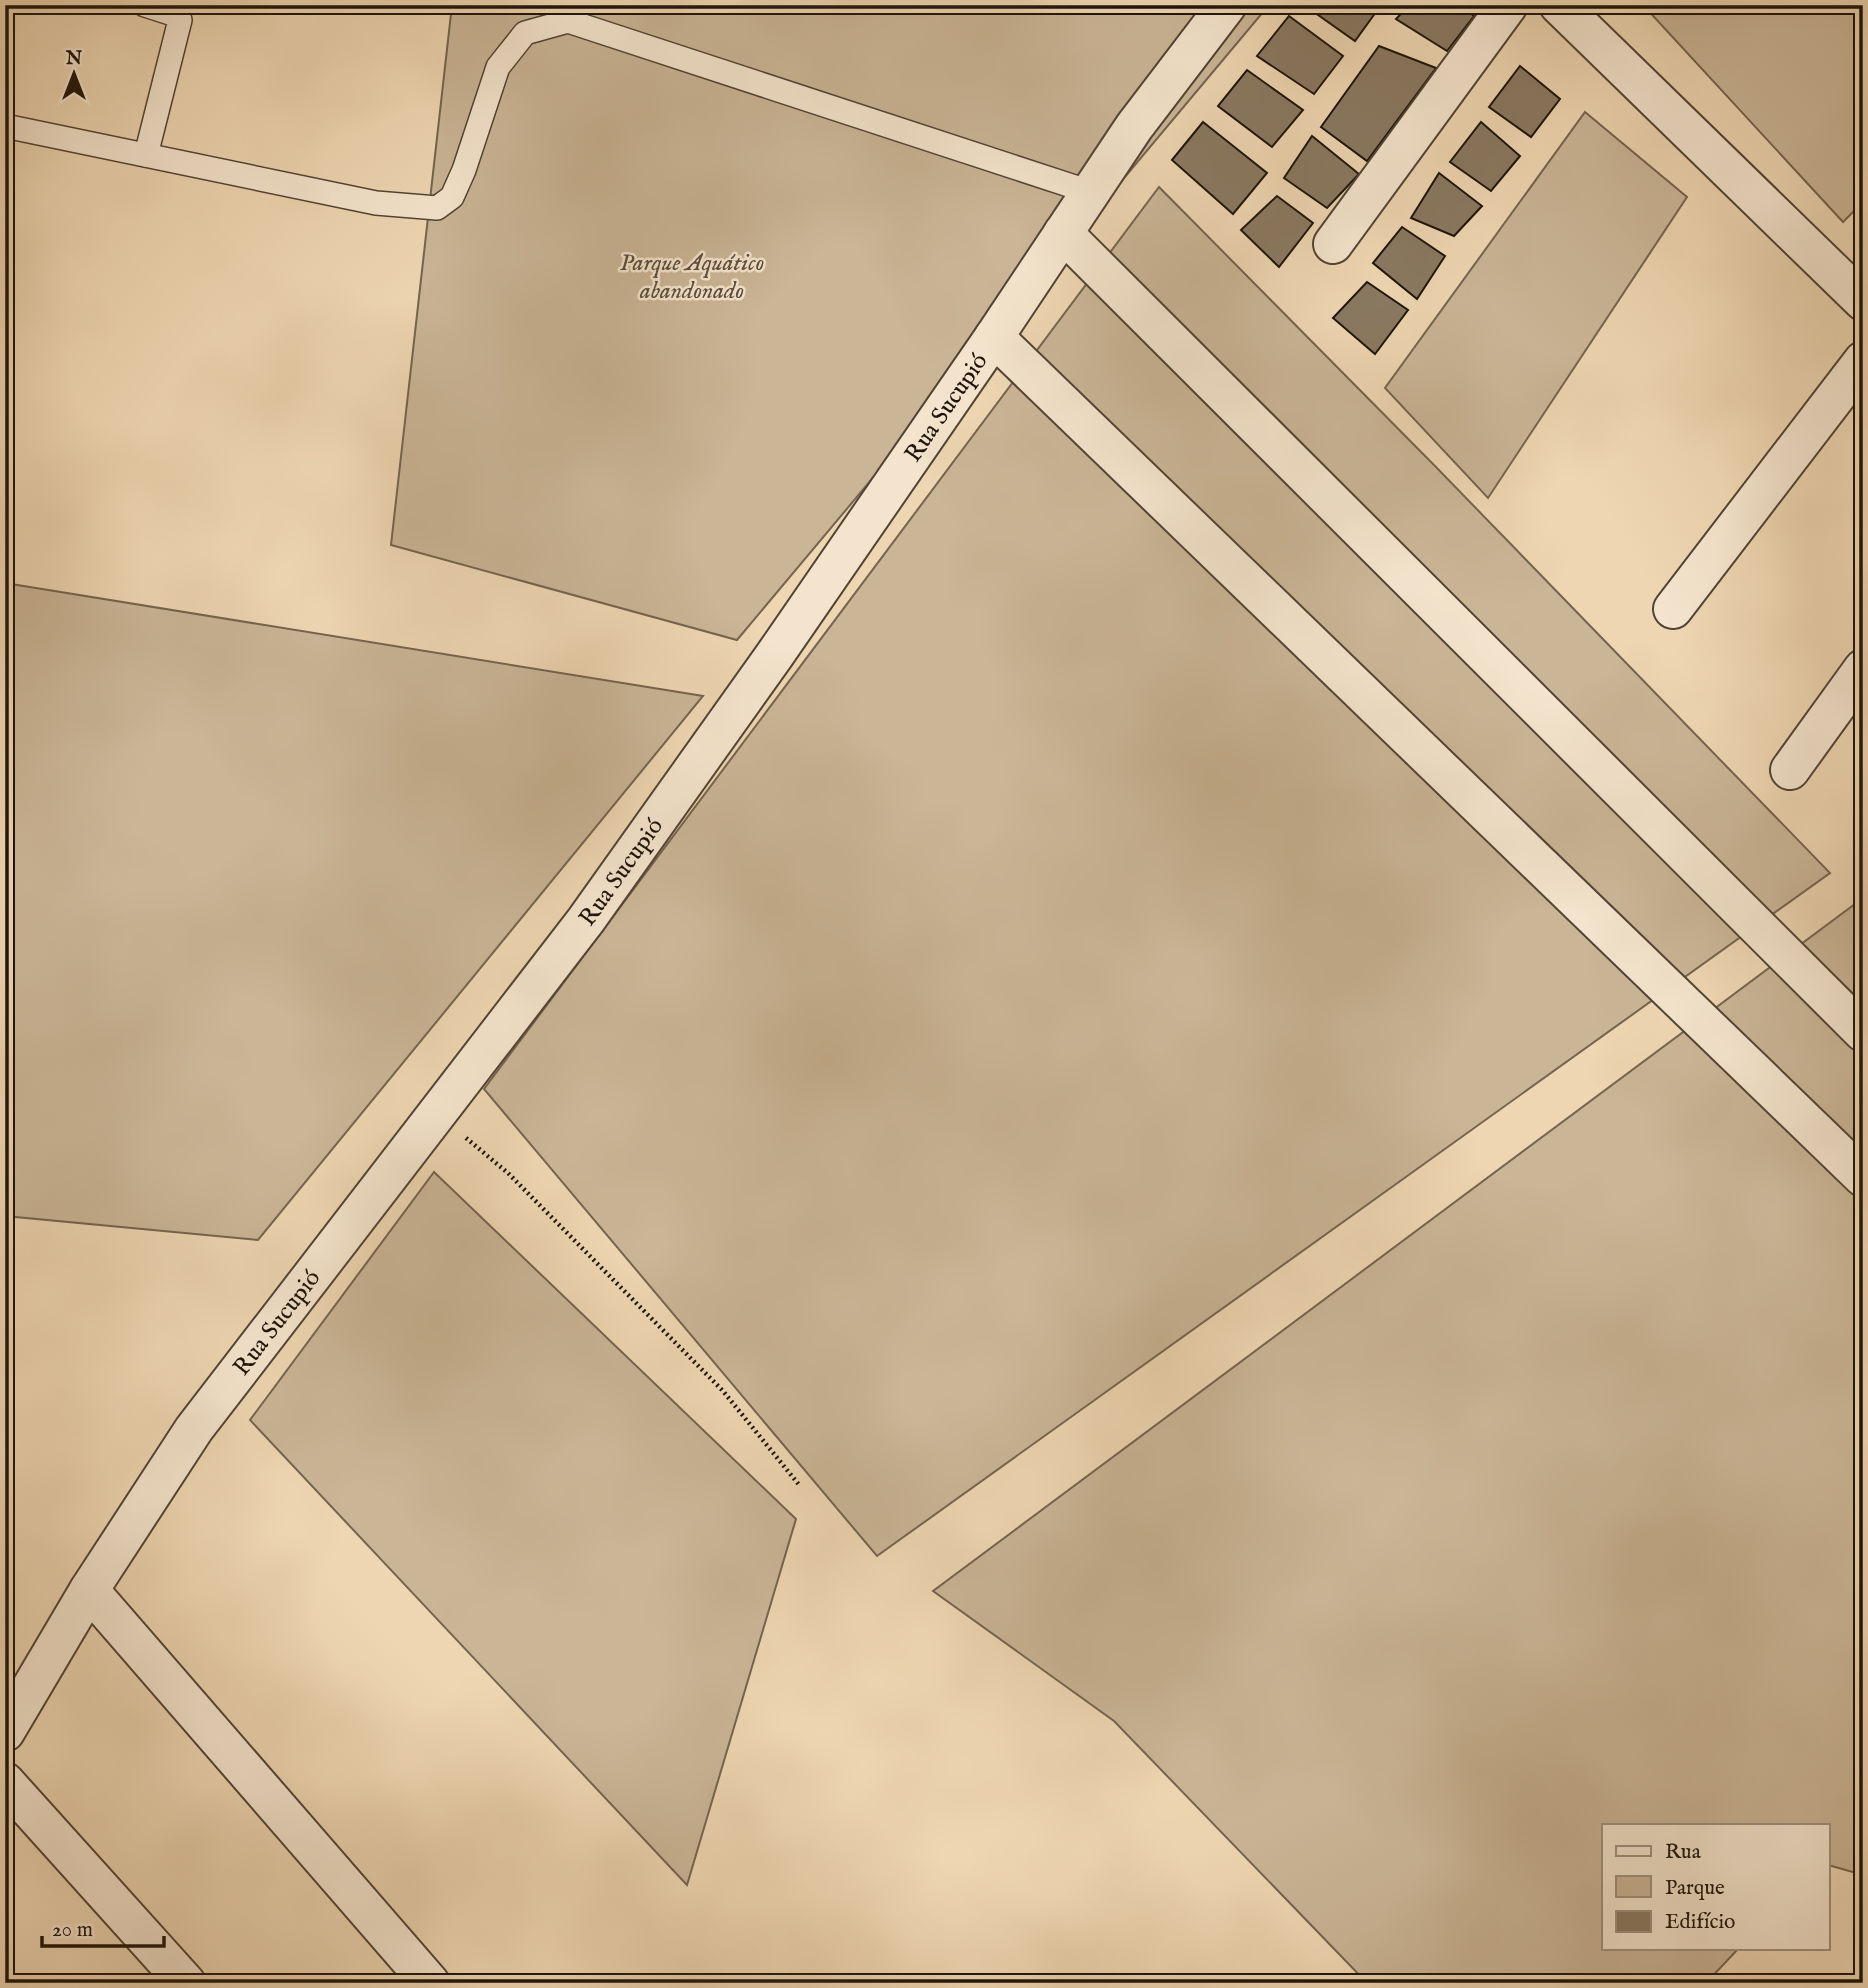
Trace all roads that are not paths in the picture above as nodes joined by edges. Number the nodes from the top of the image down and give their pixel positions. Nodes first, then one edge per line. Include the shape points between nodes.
1 (145, 5) edge
2 (1227, 5) edge
3 (1508, 5) edge
4 (1559, 5) edge
5 (5, 126) edge
6 (146, 155) junction
7 (1090, 192) junction
8 (1063, 233) junction
9 (1333, 244) dead end
10 (1863, 301) edge
11 (994, 337) junction
12 (1863, 361) edge
13 (1673, 609) dead end
14 (1863, 668) edge
15 (1790, 770) dead end
16 (1863, 1032) edge
17 (1863, 1177) edge
18 (89, 1590) junction
19 (5, 1732) edge
20 (5, 1782) edge
21 (186, 1983) edge
22 (429, 1983) edge

1 - 6 lane via 180,20
2 - 7 street, Rua Sucupió
3 - 9 street
4 - 10 street
5 - 6 lane
6 - 7 lane via 376,203 437,208 452,197 464,170 498,67 525,33 568,22
7 - 8 street, Rua Sucupió
8 - 11 street, Rua Sucupió
8 - 16 street
11 - 17 street
11 - 18 street, Rua Sucupió via 594,909 194,1429
12 - 13 street
14 - 15 street
18 - 19 street, Rua Sucupió
18 - 22 street
20 - 21 street

